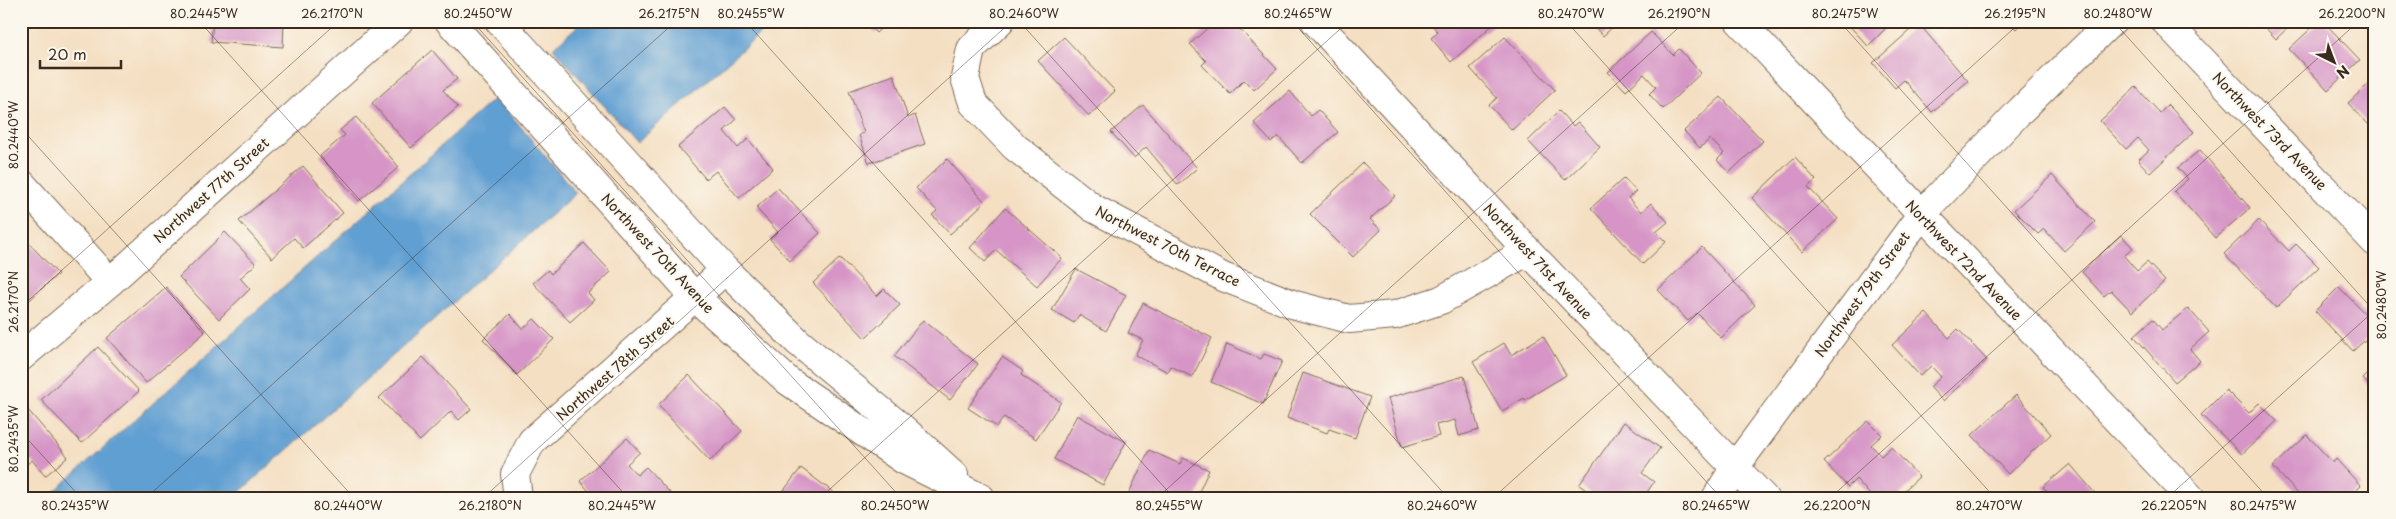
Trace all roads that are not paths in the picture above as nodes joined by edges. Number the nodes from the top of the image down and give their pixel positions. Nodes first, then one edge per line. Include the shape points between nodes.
1 (399, 21) edge
2 (449, 21) edge
3 (499, 21) edge
4 (1000, 21) edge
5 (1315, 21) edge
6 (1739, 21) edge
7 (2112, 21) edge
8 (2165, 21) edge
9 (21, 183) edge
10 (1921, 215) junction
11 (2375, 242) edge
12 (1528, 251) junction
13 (725, 270) junction
14 (110, 282) junction
15 (695, 297) junction
16 (21, 357) edge
17 (1735, 467) junction
18 (516, 486) edge
19 (978, 496) edge
20 (1716, 498) edge
21 (1764, 498) edge
22 (2191, 498) edge

1 - 14 street, Northwest 77th Street
2 - 15 street, Northwest 70th Avenue
3 - 13 street, Northwest 70th Avenue
4 - 12 street, Northwest 70th Terrace via 971,49 965,78 973,103 1015,146 1093,208 1223,277 1295,305 1348,319 1395,314 1441,300
5 - 12 street, Northwest 71st Avenue
6 - 10 street, Northwest 72nd Avenue
7 - 10 street, Northwest 79th Street via 2020,110
8 - 11 street, Northwest 73rd Avenue
9 - 14 street
10 - 17 street, Northwest 79th Street
10 - 22 street, Northwest 72nd Avenue
12 - 17 street, Northwest 71st Avenue
13 - 15 street, Northwest 78th Street
13 - 19 street, Northwest 70th Avenue via 798,342
14 - 16 street, Northwest 77th Street
15 - 18 street, Northwest 78th Street via 532,441
15 - 19 street, Northwest 70th Avenue via 788,380 904,460
17 - 20 street, Northwest 79th Street
17 - 21 street, Northwest 71st Avenue

